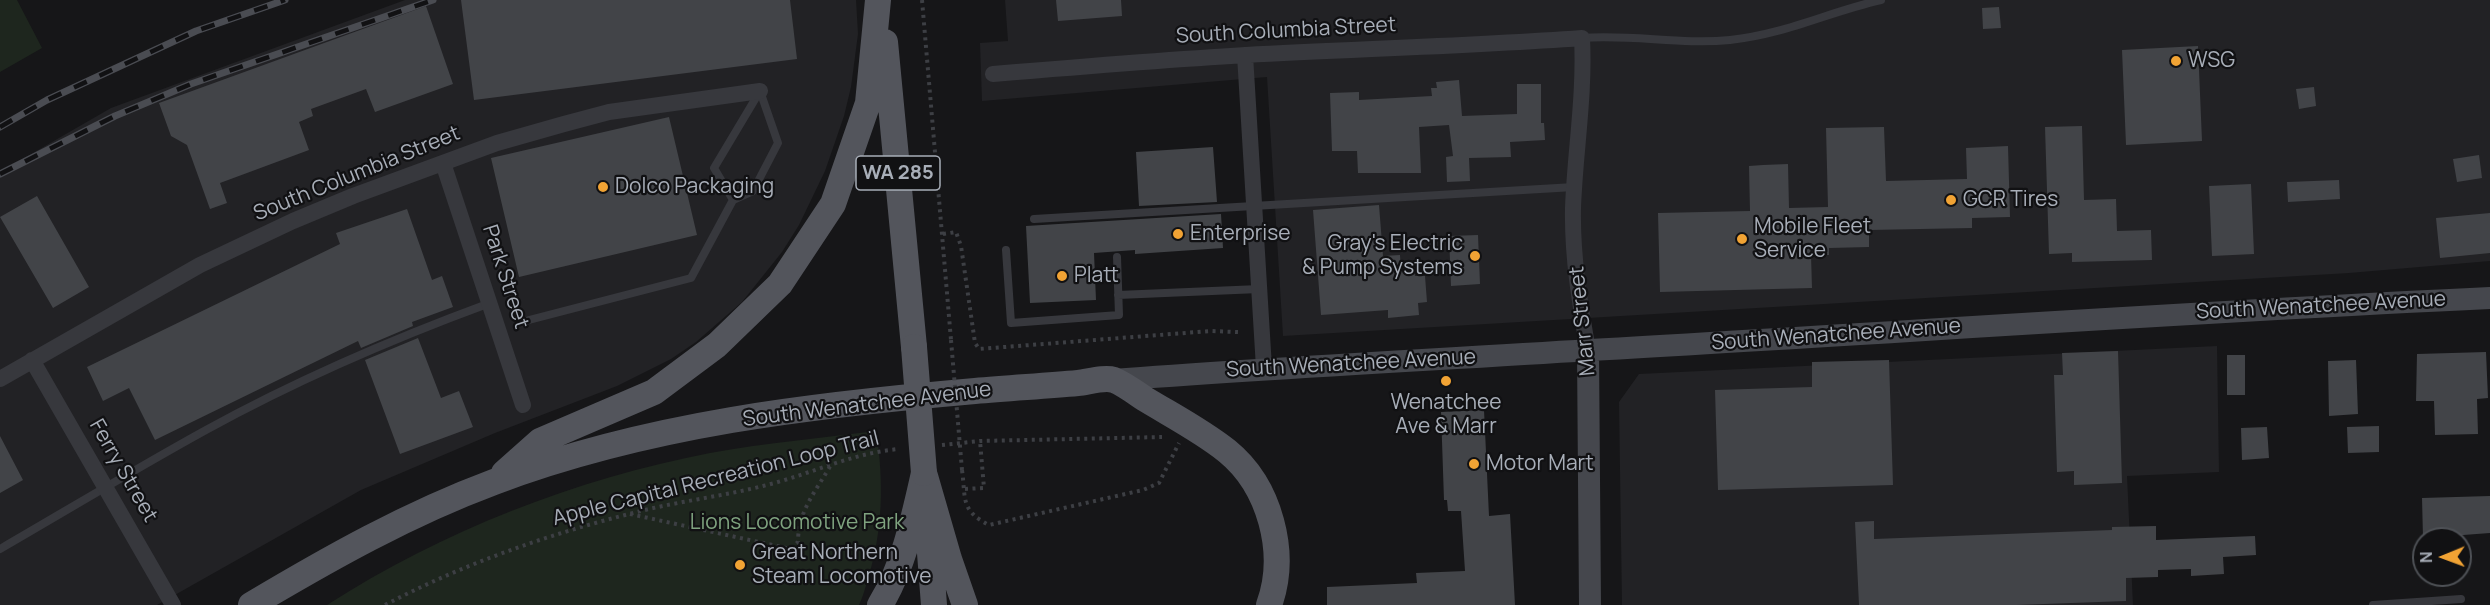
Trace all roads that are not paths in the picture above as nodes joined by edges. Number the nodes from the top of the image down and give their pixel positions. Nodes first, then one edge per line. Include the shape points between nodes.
1 (880, 0) edge
2 (1881, 0) edge
3 (1582, 38) junction
4 (1245, 55) junction
5 (993, 74) dead end
6 (760, 91) junction
7 (443, 163) junction
8 (1574, 186) junction
9 (733, 200) junction
10 (1254, 206) junction
11 (1034, 219) dead end
12 (1006, 250) dead end
13 (1117, 257) dead end
14 (1259, 288) junction
15 (1118, 295) junction
16 (2490, 297) edge
17 (490, 303) junction
18 (529, 320) dead end
19 (1588, 351) junction
20 (32, 360) junction
21 (1264, 368) junction
22 (0, 379) edge
23 (1113, 380) junction
24 (523, 405) dead end
25 (924, 473) junction
26 (495, 481) junction
27 (106, 487) junction
28 (0, 549) edge
29 (2461, 599) dead end
30 (173, 605) edge
31 (251, 605) edge
32 (880, 605) edge
33 (934, 605) edge
34 (965, 605) edge
35 (1269, 605) edge
36 (1590, 605) edge
37 (2373, 605) edge

1 - 25 main road, WA 285, bridge
1 - 26 main road via 868,103 837,193 780,284 717,345 654,392 540,441
2 - 3 lane via 1749,38 1695,42 1624,36
3 - 4 street, South Columbia Street
3 - 8 street, Marr Street
4 - 5 street, South Columbia Street
4 - 10 street
6 - 7 street, South Columbia Street via 609,112
6 - 9 lane via 714,168
6 - 9 lane via 778,143 753,191
7 - 17 street, Park Street
7 - 20 street, South Columbia Street via 353,196 239,246
8 - 10 lane
8 - 19 street, Marr Street via 1574,238
9 - 18 lane via 692,278
10 - 11 lane
10 - 14 street
12 - 15 lane via 1011,323 1119,315
13 - 15 lane
14 - 15 lane
14 - 21 street
16 - 19 main road, South Wenatchee Avenue
17 - 24 street, Park Street
17 - 27 lane via 339,363 207,429
19 - 21 main road, South Wenatchee Avenue
19 - 36 main road, Marr Street
20 - 22 street, South Columbia Street
20 - 27 street, Ferry Street
21 - 23 main road, South Wenatchee Avenue
23 - 26 main road, South Wenatchee Avenue via 873,400 747,418 611,445
23 - 35 main road via 1216,443 1240,462 1262,492 1277,564
25 - 32 main road via 911,528
25 - 33 main road, WA 285
25 - 34 main road
26 - 31 main road, South Wenatchee Avenue via 394,525
27 - 28 lane
27 - 30 street, Ferry Street
29 - 37 lane

